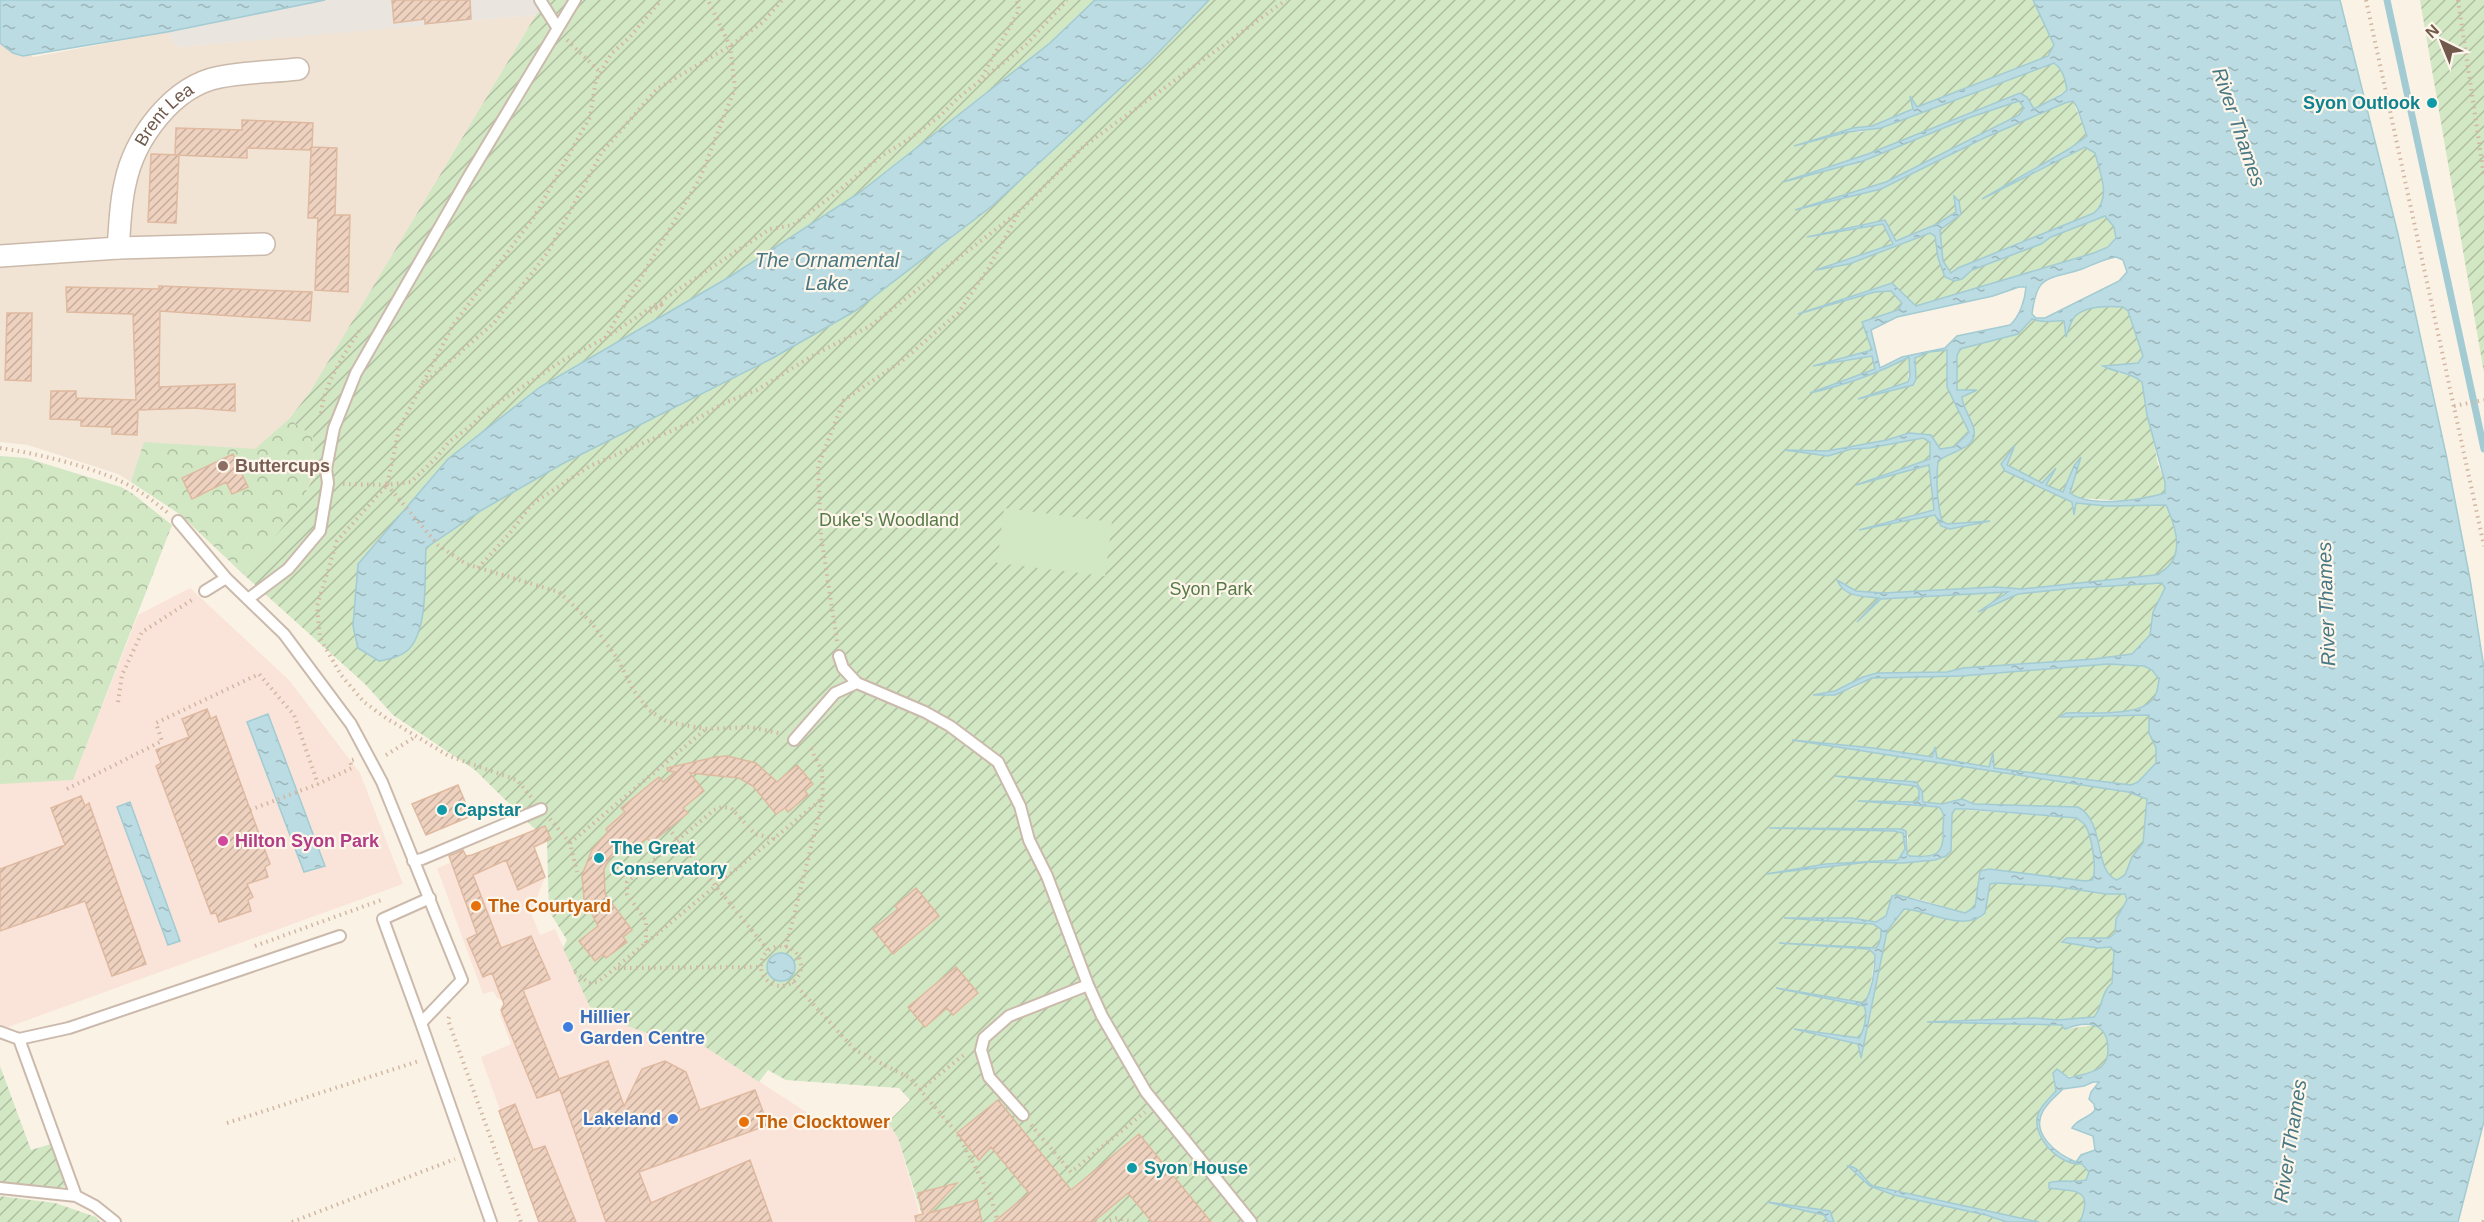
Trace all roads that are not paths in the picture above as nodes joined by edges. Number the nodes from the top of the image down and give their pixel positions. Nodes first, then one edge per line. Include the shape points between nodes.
1 (540, 0) edge
2 (575, 0) edge
3 (557, 27) junction
4 (298, 69) dead end
5 (264, 244) dead end
6 (118, 248) junction
7 (0, 256) edge
8 (178, 521) dead end
9 (226, 578) junction
10 (205, 591) road end
11 (248, 599) junction
12 (839, 656) road end
13 (858, 683) junction
14 (794, 740) road end
15 (541, 809) road end
16 (413, 861) junction
17 (430, 898) junction
18 (340, 936) dead end
19 (1088, 985) junction
20 (421, 1023) junction
21 (0, 1032) edge
22 (19, 1039) junction
23 (1023, 1115) road end
24 (0, 1188) edge
25 (76, 1196) junction
26 (115, 1222) edge
27 (491, 1222) edge
28 (1251, 1222) edge

1 - 3 lane
2 - 3 lane
3 - 11 lane via 356,373 334,428 320,531 288,569
4 - 6 street, Brent Lea via 218,77 189,90 163,110 141,141 125,183
5 - 6 street
6 - 7 street
8 - 9 lane
9 - 10 lane
9 - 11 lane
11 - 16 lane via 284,634 351,724 382,782
12 - 13 lane via 843,668
13 - 14 lane via 835,693
13 - 19 lane via 950,726 998,762 1020,806 1029,840 1047,876
15 - 16 lane
16 - 17 lane
17 - 20 lane via 462,980
17 - 20 lane via 383,919
18 - 22 lane via 80,1024
19 - 23 lane via 1009,1016 984,1038 981,1050 989,1077
19 - 28 lane via 1146,1092
20 - 27 lane
21 - 22 lane
22 - 25 lane
24 - 25 lane
25 - 26 lane

